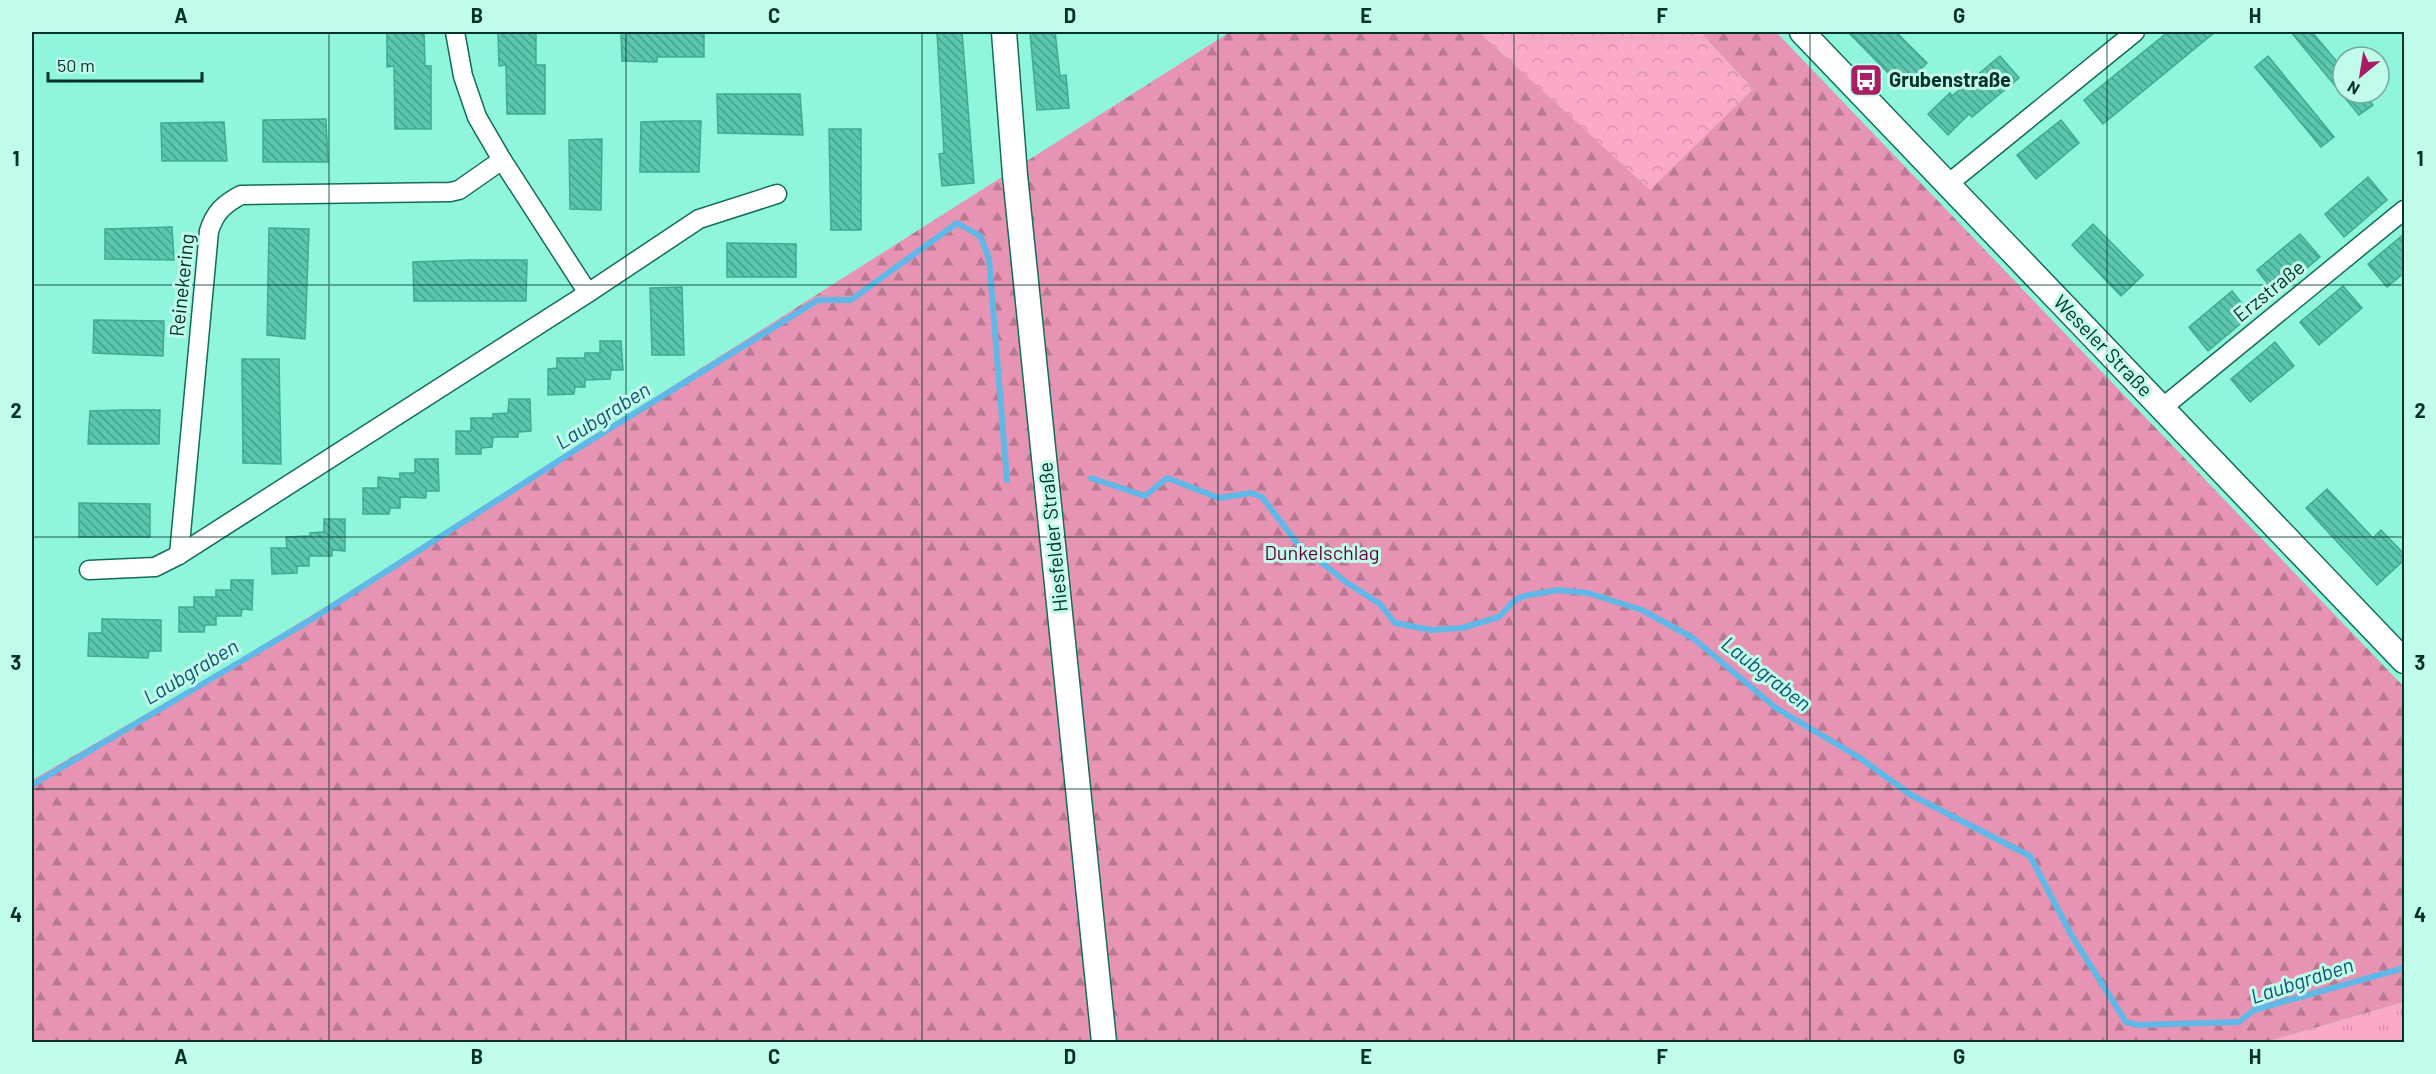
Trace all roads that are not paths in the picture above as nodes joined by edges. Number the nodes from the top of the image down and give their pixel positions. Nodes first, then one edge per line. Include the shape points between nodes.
1 (455, 32) edge
2 (1004, 32) edge
3 (1802, 32) edge
4 (2135, 32) edge
5 (502, 160) junction
6 (1948, 184) junction
7 (777, 194) dead end
8 (2404, 210) edge
9 (588, 293) junction
10 (2162, 408) junction
11 (179, 555) junction
12 (89, 570) dead end
13 (2404, 661) edge
14 (1104, 1042) edge

1 - 5 street via 469,97
2 - 14 street, Hiesfelder Straße via 1015,175
3 - 6 street, Weseler Straße
4 - 6 street
5 - 9 street
5 - 11 street, Reinekering via 459,190 450,192 241,195 220,208 209,231
6 - 10 street, Weseler Straße
7 - 9 street via 699,219
8 - 10 street, Erzstraße
9 - 11 street
10 - 13 street, Weseler Straße
11 - 12 street via 155,567

